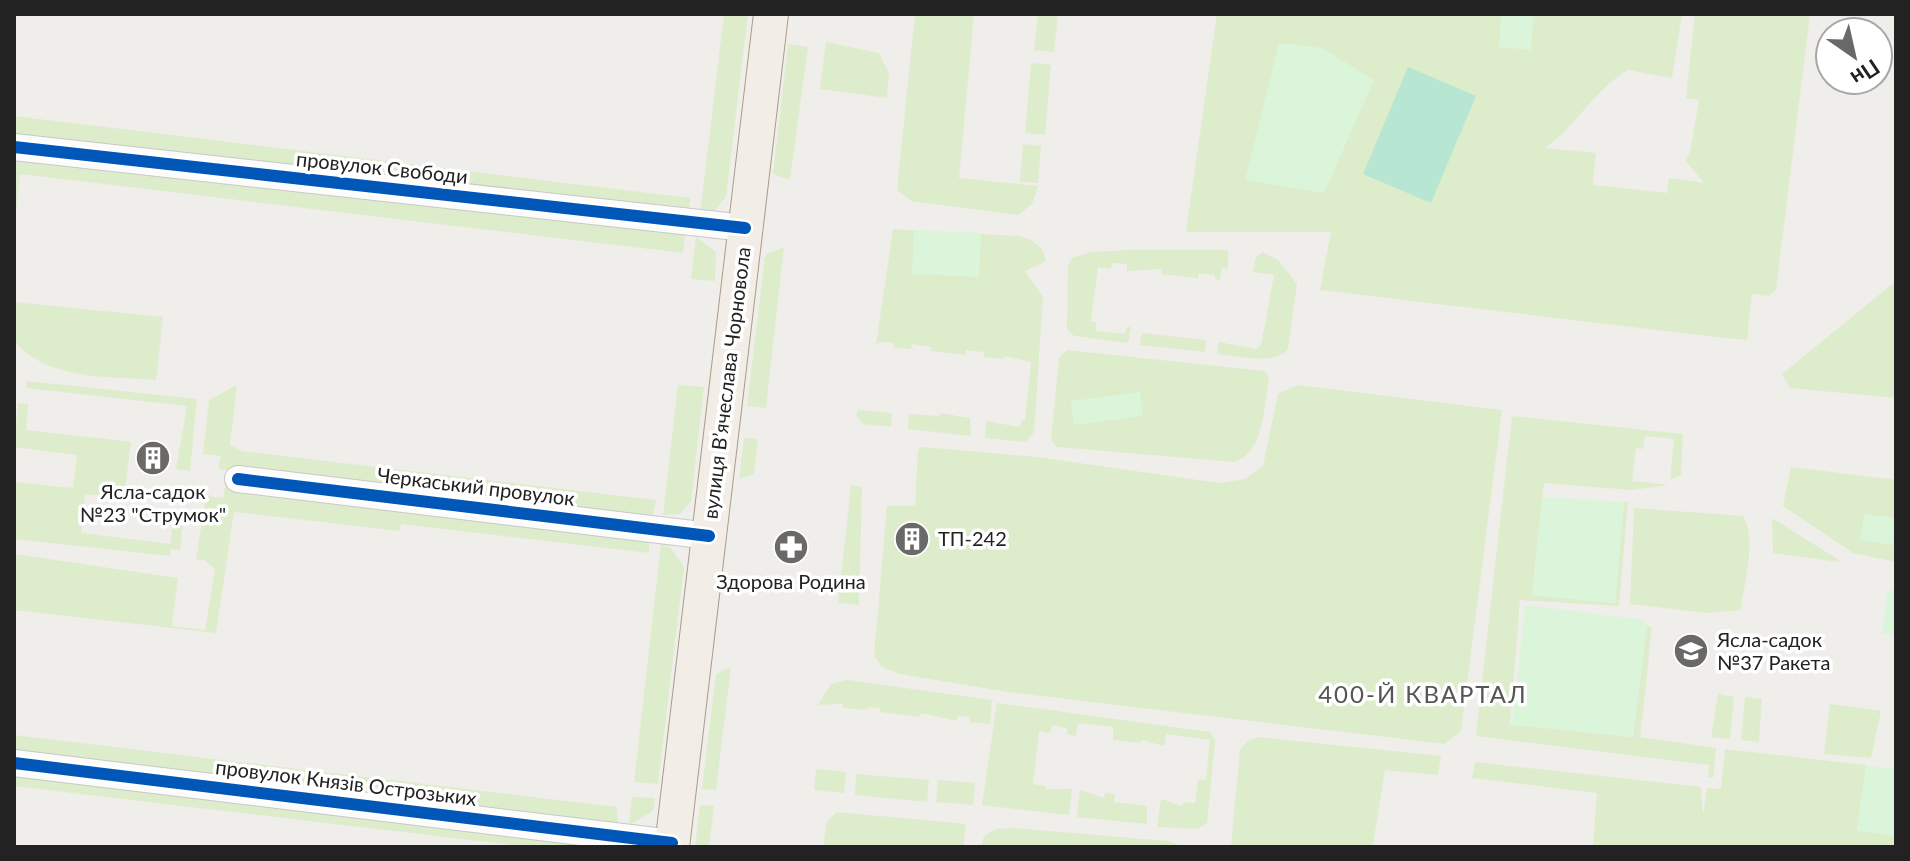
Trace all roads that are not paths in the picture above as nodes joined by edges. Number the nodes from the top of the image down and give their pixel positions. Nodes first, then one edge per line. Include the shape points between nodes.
1 (771, 14) edge
2 (14, 147) edge
3 (745, 228) junction
4 (238, 479) dead end
5 (709, 536) junction
6 (14, 763) edge
7 (672, 845) edge

1 - 3 main road, вулиця Вʼячеслава Чорновола
2 - 3 street, провулок Свободи
3 - 5 main road, вулиця Вʼячеслава Чорновола
4 - 5 street, Черкаський провулок
5 - 7 main road, вулиця Вʼячеслава Чорновола
6 - 7 street, провулок Князів Острозьких

